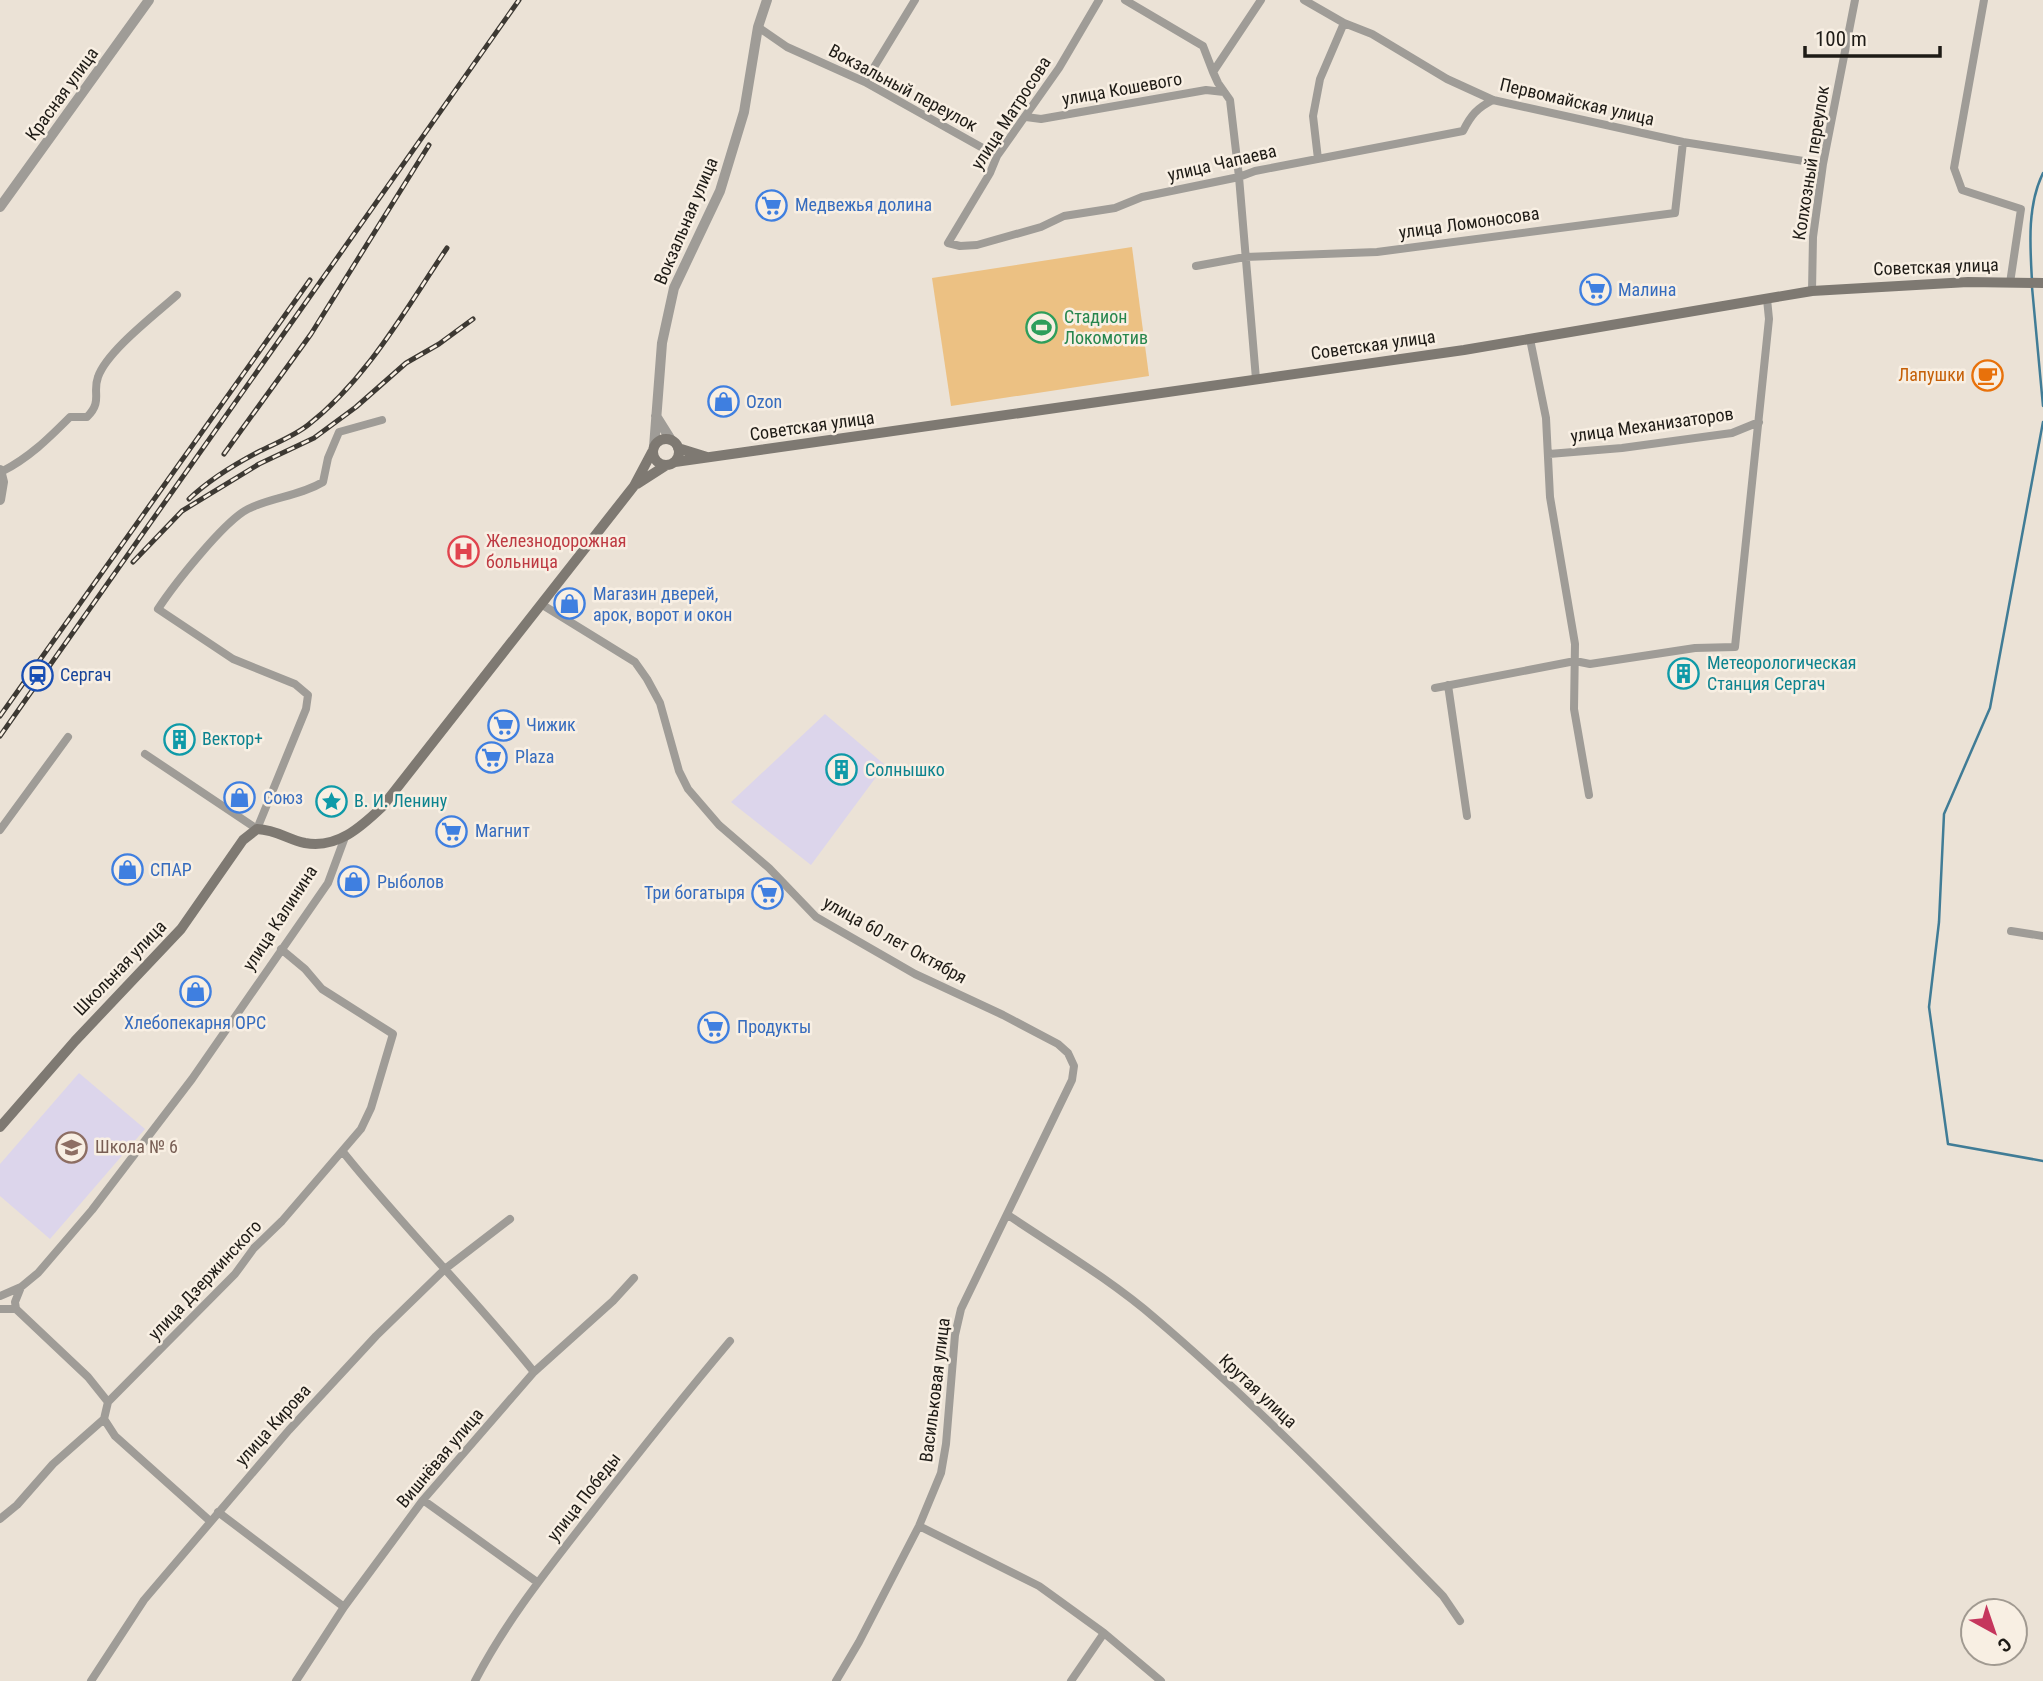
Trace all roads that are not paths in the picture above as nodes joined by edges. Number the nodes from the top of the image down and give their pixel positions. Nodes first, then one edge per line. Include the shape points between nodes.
1 (149, 0) edge
2 (767, 0) edge
3 (915, 0) edge
4 (1099, 0) edge
5 (1125, 0) edge
6 (1261, 0) edge
7 (1304, 0) edge
8 (1855, 0) edge
9 (1984, 0) edge
10 (1344, 23) junction
11 (758, 27) junction
12 (1213, 72) junction
13 (865, 82) junction
14 (1224, 92) junction
15 (1493, 100) junction
16 (1026, 117) junction
17 (1683, 142) junction
18 (997, 156) junction
19 (1318, 159) junction
20 (1824, 164) junction
21 (1239, 177) junction
22 (0, 207) edge
23 (948, 243) joint
24 (1245, 257) junction
25 (1196, 266) dead end
26 (2010, 283) junction
27 (2043, 283) edge
28 (1812, 291) junction
29 (177, 295) dead end
30 (1767, 299) junction
31 (1530, 339) junction
32 (1256, 379) junction
33 (656, 416) junction
34 (382, 420) dead end
35 (1759, 422) junction
36 (675, 444) junction
37 (653, 449) junction
38 (1549, 454) junction
39 (709, 458) junction
40 (670, 464) junction
41 (1, 471) edge
42 (634, 486) junction
43 (0, 500) edge
44 (541, 604) junction
45 (1575, 661) junction
46 (1448, 685) junction
47 (1435, 688) dead end
48 (68, 737) dead end
49 (145, 754) dead end
50 (1589, 795) dead end
51 (1467, 816) dead end
52 (257, 829) junction
53 (0, 830) edge
54 (345, 837) junction
55 (2011, 931) dead end
56 (2043, 936) edge
57 (281, 949) junction
58 (0, 1127) edge
59 (343, 1152) junction
60 (1007, 1215) junction
61 (510, 1219) dead end
62 (445, 1269) junction
63 (634, 1278) dead end
64 (21, 1287) junction
65 (0, 1296) edge
66 (0, 1309) edge
67 (16, 1309) junction
68 (730, 1341) dead end
69 (534, 1372) junction
70 (108, 1402) junction
71 (104, 1419) junction
72 (423, 1500) junction
73 (218, 1512) junction
74 (0, 1519) edge
75 (210, 1521) junction
76 (919, 1526) junction
77 (537, 1582) junction
78 (344, 1607) junction
79 (1460, 1620) dead end
80 (1104, 1633) junction
81 (91, 1681) edge
82 (296, 1681) edge
83 (475, 1681) edge
84 (836, 1681) edge
85 (1071, 1681) edge
86 (1161, 1681) edge

1 - 22 street, Красная улица
2 - 11 street, Вокзальная улица
3 - 13 street
4 - 16 street, улица Матросова
5 - 12 street via 1203,46
6 - 12 street
7 - 10 street, Первомайская улица
8 - 20 street, Колхозный переулок
9 - 26 street via 1954,168 1962,190 2021,209
10 - 15 street, Первомайская улица
10 - 19 street via 1320,79 1313,116
11 - 13 street, Вокзальный переулок via 787,47
11 - 33 street, Вокзальная улица via 744,112 720,191 674,288 662,343
12 - 14 street
13 - 18 street, Вокзальный переулок
14 - 16 street, улица Кошевого via 1206,90 1041,120
14 - 21 street via 1230,100
15 - 17 street, Первомайская улица
15 - 19 street, улица Чапаева via 1472,114 1463,131
16 - 18 street, улица Матросова
17 - 20 street, Первомайская улица
17 - 24 street, улица Ломоносова via 1675,213 1377,252
18 - 23 street, улица Матросова
19 - 21 street, улица Чапаева
20 - 28 street, Колхозный переулок
21 - 23 street, улица Чапаева via 1064,216 977,245
21 - 24 street
24 - 25 street, улица Ломоносова
24 - 32 street
26 - 27 main road, Советская улица
26 - 28 main road, Советская улица
28 - 30 main road, Советская улица
29 - 41 street via 120,344 97,377 97,401 87,417 70,416 40,447
30 - 31 main road, Советская улица
30 - 35 street
31 - 32 main road, Советская улица
31 - 38 street, улица Механизаторов
32 - 39 main road, Советская улица
33 - 36 street
33 - 37 street, Вокзальная улица
34 - 52 street via 339,432 323,482 246,510 222,531 158,609 233,659 295,684 308,695
35 - 38 street, улица Механизаторов via 1732,433
35 - 45 street via 1735,647 1695,648 1590,664
36 - 37 main road via 661,440
36 - 39 main road, Советская улица
36 - 40 main road via 679,453
37 - 40 main road via 656,461
37 - 42 main road
38 - 45 street, улица Механизаторов via 1550,497
39 - 40 main road, Советская улица
40 - 42 main road
41 - 43 street
42 - 44 main road
44 - 54 main road via 382,807
44 - 60 street, улица 60 лет Октября via 635,662 660,703 688,789 719,825 816,917 1068,1053 1074,1066 1072,1080
45 - 46 street
45 - 50 street, улица Механизаторов via 1574,709
46 - 47 street
46 - 51 street
48 - 53 street
49 - 52 street
52 - 54 main road via 320,844
52 - 58 main road, Школьная улица via 243,840 181,929
54 - 57 street, улица Калинина via 328,883
55 - 56 street
57 - 59 street, улица Дзержинского via 322,989 393,1034 371,1108
57 - 64 street, улица Калинина via 192,1079 92,1210
59 - 62 street
59 - 70 street, улица Дзержинского via 234,1274
60 - 76 street, Васильковая улица via 961,1309 944,1454
60 - 79 street, Крутая улица via 1154,1317 1313,1463 1443,1596
61 - 62 street, улица Кирова
62 - 69 street
62 - 73 street, улица Кирова via 376,1336
63 - 69 street, Вишнёвая улица
64 - 65 street, улица Калинина
64 - 67 street
66 - 67 street
67 - 70 street
68 - 77 street, улица Победы
69 - 72 street, Вишнёвая улица
70 - 71 street
71 - 74 street
71 - 75 street via 115,1436
72 - 77 street
72 - 78 street, Вишнёвая улица
73 - 75 street, улица Кирова
73 - 78 street
75 - 81 street, улица Кирова via 144,1600
76 - 80 street via 1039,1586
76 - 84 street, Васильковая улица
77 - 83 street, улица Победы via 494,1644
78 - 82 street, Вишнёвая улица
80 - 85 street
80 - 86 street

